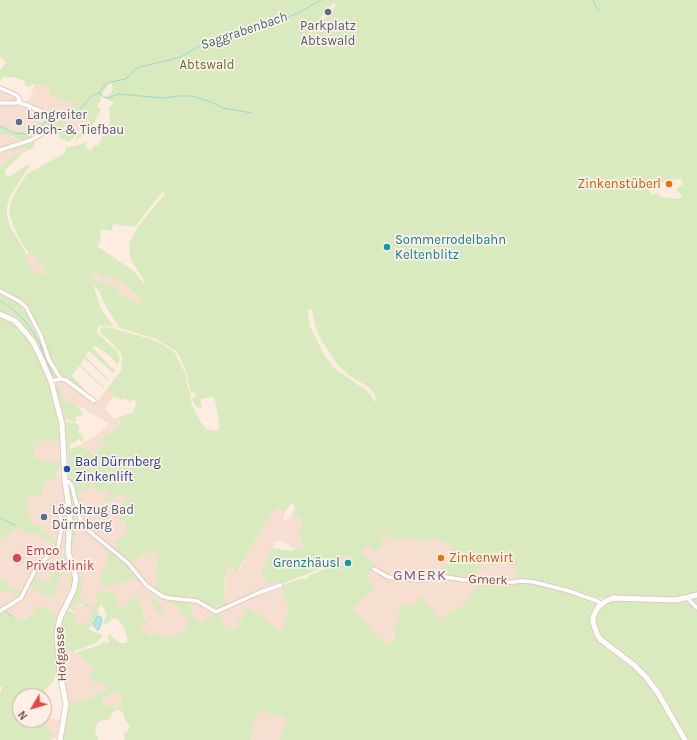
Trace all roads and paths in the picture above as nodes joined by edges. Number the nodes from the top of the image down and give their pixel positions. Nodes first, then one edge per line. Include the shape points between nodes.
1 (0, 88) edge
2 (18, 102) junction
3 (0, 103) edge
4 (49, 120) dead end
5 (51, 126) dead end
6 (0, 150) edge
7 (0, 291) edge
8 (0, 314) edge
9 (61, 378) junction
10 (51, 381) junction
11 (94, 401) dead end
12 (65, 481) junction
13 (68, 504) junction
14 (374, 569) dead end
15 (281, 585) dead end
16 (697, 594) edge
17 (687, 598) junction
18 (602, 604) junction
19 (697, 608) edge
20 (0, 611) edge
21 (60, 740) edge
22 (685, 740) edge

1 - 2 street via 16,96
2 - 3 street
2 - 4 street via 41,111
5 - 6 street via 35,139
7 - 9 street via 26,307 41,336 49,360
8 - 10 main road, Hofgasse via 16,321 26,332
9 - 10 street
9 - 11 street
10 - 12 main road, Hofgasse via 62,424
12 - 13 main road, Hofgasse
12 - 15 street via 72,486 80,518 89,531 128,562 147,586 162,596 200,602 216,612
13 - 20 street via 60,509 61,531 58,548 37,566 21,598
13 - 21 main road, Hofgasse via 68,552 76,578 58,628 60,674 66,704
14 - 18 street, Gmerk via 388,577 405,579 445,577 477,582 534,582 569,591
16 - 17 main road
17 - 18 main road via 613,598
17 - 19 street
18 - 22 main road via 595,612 593,622 597,634 649,681

